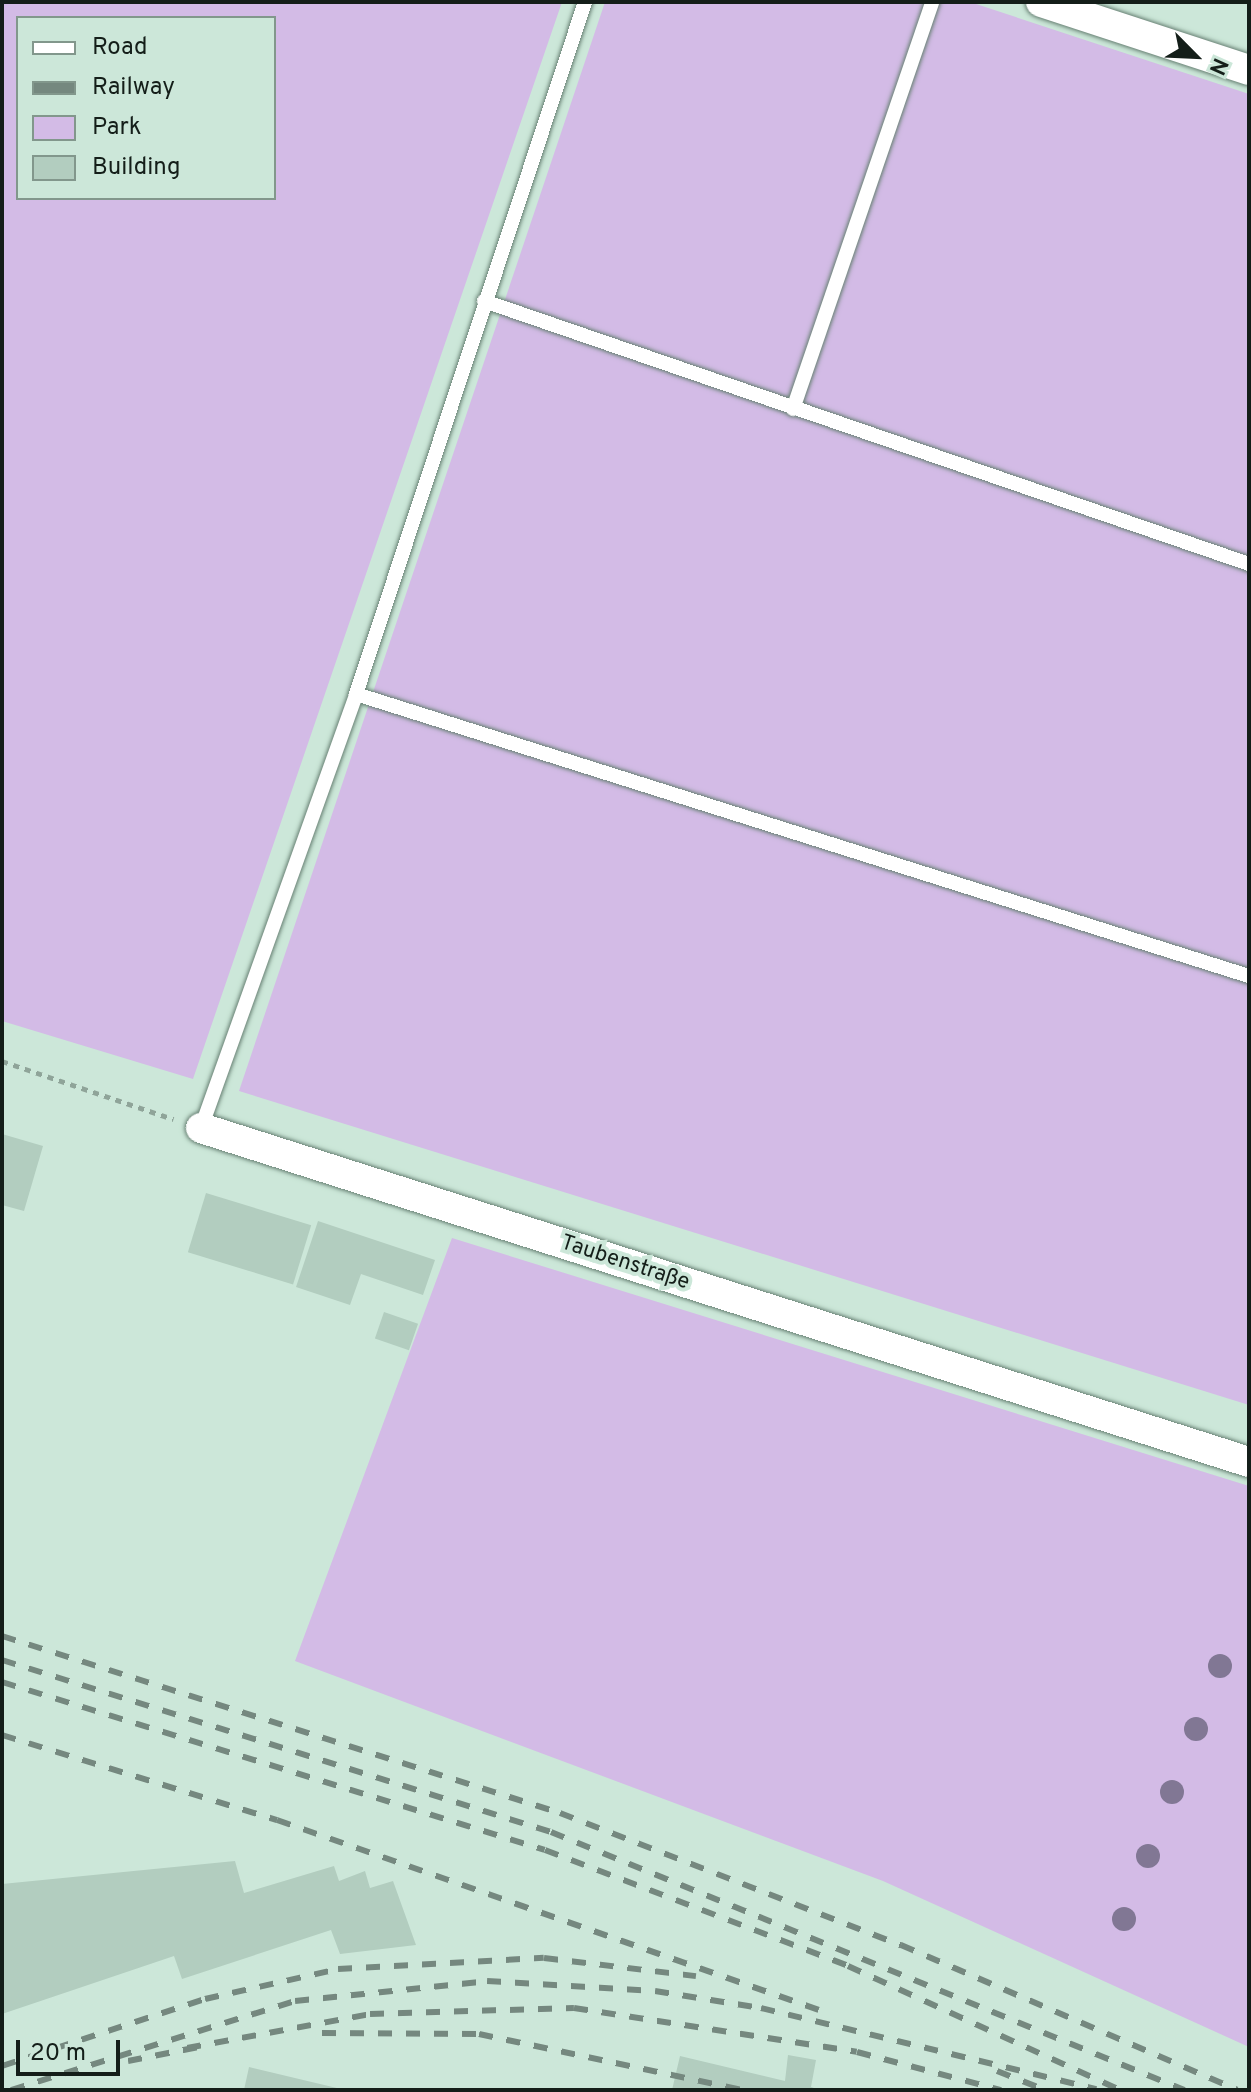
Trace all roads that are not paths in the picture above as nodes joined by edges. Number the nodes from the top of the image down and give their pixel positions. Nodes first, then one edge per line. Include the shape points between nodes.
1 (585, 2) edge
2 (932, 2) edge
3 (1041, 2) edge
4 (1249, 70) edge
5 (484, 301) junction
6 (793, 409) junction
7 (1249, 564) edge
8 (356, 694) junction
9 (1249, 976) edge
10 (201, 1128) joint
11 (1249, 1462) edge

1 - 5 lane
2 - 6 lane
3 - 4 street
5 - 6 lane
5 - 8 lane
6 - 7 lane
8 - 9 lane
8 - 10 lane
10 - 11 street, Taubenstraße

